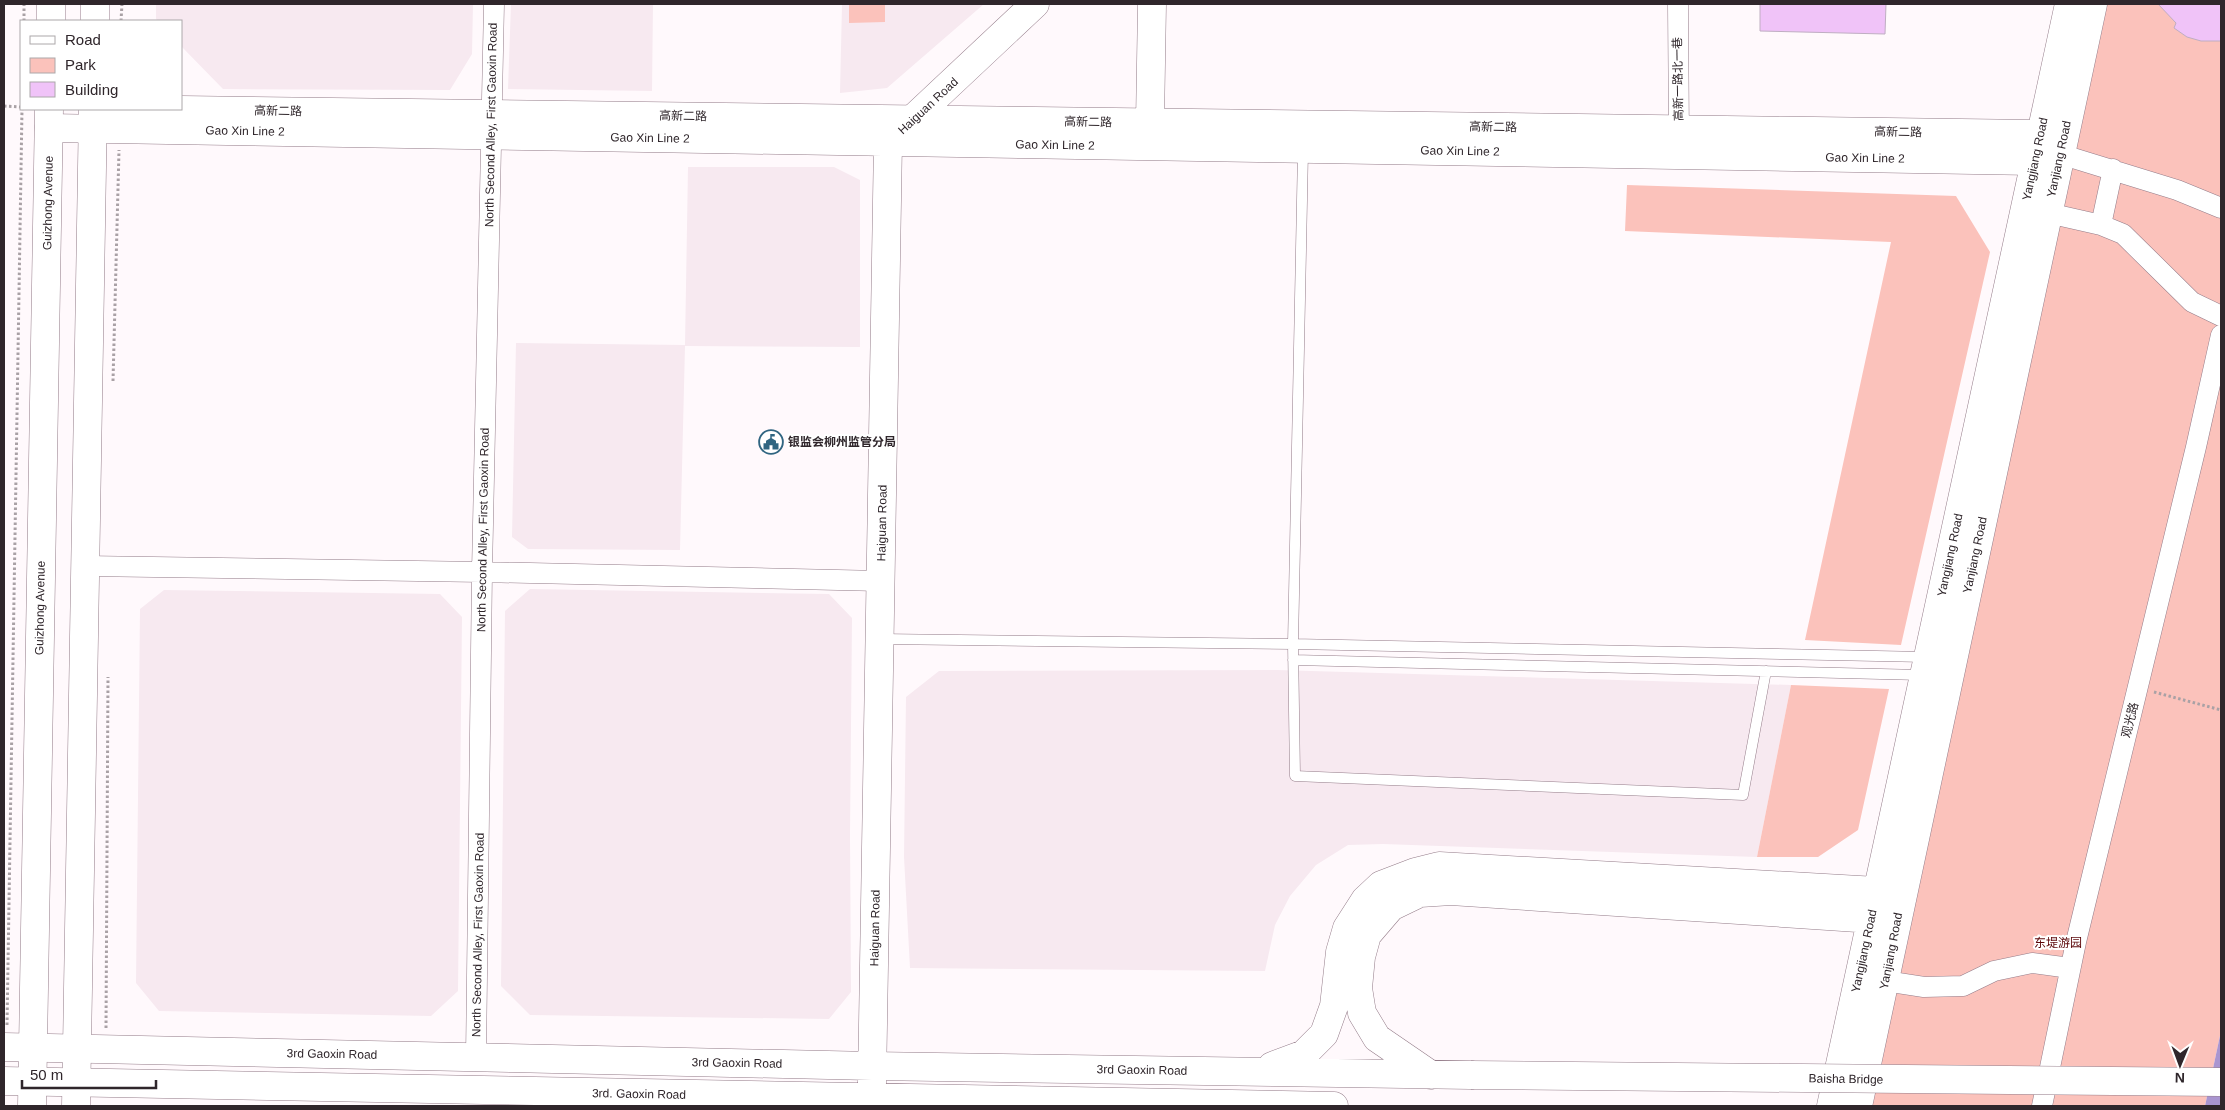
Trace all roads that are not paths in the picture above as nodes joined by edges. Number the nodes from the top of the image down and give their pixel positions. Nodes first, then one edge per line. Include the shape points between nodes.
1 (51, 4) edge
2 (95, 4) edge
3 (494, 4) edge
4 (1036, 4) edge
5 (1137, 4) edge
6 (1152, 4) edge
7 (1678, 4) edge
8 (2069, 4) edge
9 (2093, 4) edge
10 (51, 20) edge
11 (95, 20) edge
12 (49, 118) edge
13 (103, 119) edge
14 (914, 119) junction
15 (1142, 122) junction
16 (491, 124) junction
17 (2040, 134) junction
18 (1303, 136) junction
19 (888, 142) junction
20 (1679, 142) junction
21 (2047, 157) junction
22 (2113, 169) junction
23 (2221, 208) edge
24 (2048, 213) junction
25 (2101, 225) junction
26 (2221, 316) edge
27 (2221, 335) edge
28 (85, 566) junction
29 (482, 572) junction
30 (881, 582) junction
31 (880, 639) junction
32 (1293, 644) junction
33 (1294, 660) junction
34 (1926, 666) junction
35 (1766, 671) junction
36 (1890, 891) junction
37 (1884, 920) junction
38 (2070, 968) junction
39 (1885, 980) junction
40 (14, 1048) edge
41 (77, 1049) junction
42 (476, 1057) junction
43 (872, 1066) junction
44 (1257, 1072) junction
45 (1431, 1075) junction
46 (1471, 1075) joint
47 (4, 1081) edge
48 (2221, 1082) edge
49 (32, 1094) edge
50 (76, 1094) edge
51 (872, 1102) edge
52 (1289, 1106) edge
53 (1334, 1106) edge
54 (1830, 1106) edge
55 (1858, 1106) edge
56 (2042, 1106) edge

1 - 10 main road
2 - 11 main road
3 - 16 street, North Second Alley, First Gaoxin Road
4 - 14 main road, Haiguan Road
5 - 15 main road
6 - 15 main road
7 - 20 street, 高新一路北一巷
8 - 17 main road, Yangjiang Road
9 - 21 main road, Yanjiang Road
12 - 13 main road, Gao Xin Line 2
12 - 40 main road, Guizhong Avenue
13 - 16 main road, Gao Xin Line 2
13 - 28 main road
14 - 15 main road, 高新二路
14 - 16 main road, 高新二路
14 - 19 main road, Haiguan Road
15 - 18 main road, 高新二路
16 - 19 main road, Gao Xin Line 2
16 - 29 street, North Second Alley, First Gaoxin Road
17 - 20 main road, 高新二路
17 - 21 main road, Yangjiang Road
18 - 19 main road, Gao Xin Line 2
18 - 20 main road, Gao Xin Line 2
18 - 32 lane
19 - 30 main road, Haiguan Road
20 - 21 main road, Gao Xin Line 2
21 - 22 street
21 - 24 main road, Yanjiang Road
21 - 34 main road, Yangjiang Road
22 - 23 street
22 - 25 street
24 - 25 street
24 - 36 main road, Yanjiang Road
25 - 26 street via 2123,234 2192,302
27 - 38 street, 观光路
28 - 29 street
28 - 41 main road
29 - 30 street
29 - 42 street, North Second Alley, First Gaoxin Road
30 - 31 main road, Haiguan Road
31 - 32 lane
31 - 43 main road, Haiguan Road
32 - 33 lane
32 - 34 lane
33 - 35 lane
33 - 35 lane via 1295,776 1743,795
34 - 35 lane
34 - 36 main road, Yangjiang Road
36 - 37 main road, Yangjiang Road
36 - 44 main road via 1439,866 1415,872 1381,884 1365,900 1347,928 1340,952 1334,1006 1324,1034 1304,1054
37 - 39 main road, Yanjiang Road
37 - 45 main road via 1451,890 1420,893 1391,907 1368,935 1361,957 1358,988 1362,1013 1377,1038
37 - 54 main road, Yangjiang Road
38 - 39 street via 2032,962 1994,970 1963,986 1924,987
38 - 56 street, 观光路
39 - 55 main road, Yanjiang Road
40 - 41 main road, 3rd Gaoxin Road
40 - 49 main road, Guizhong Avenue
41 - 42 main road, 3rd Gaoxin Road
41 - 50 main road
42 - 43 main road, 3rd Gaoxin Road
43 - 44 main road, 3rd Gaoxin Road
43 - 51 main road, Haiguan Road
44 - 45 main road, 3rd Gaoxin Road
45 - 46 main road, 3rd Gaoxin Road
46 - 48 main road, Baisha Bridge, bridge
47 - 49 main road, 3rd. Gaoxin Road
49 - 50 main road, 3rd. Gaoxin Road
50 - 51 main road, 3rd. Gaoxin Road via 569,1096
51 - 52 main road, 3rd. Gaoxin Road
52 - 53 main road, 3rd. Gaoxin Road

